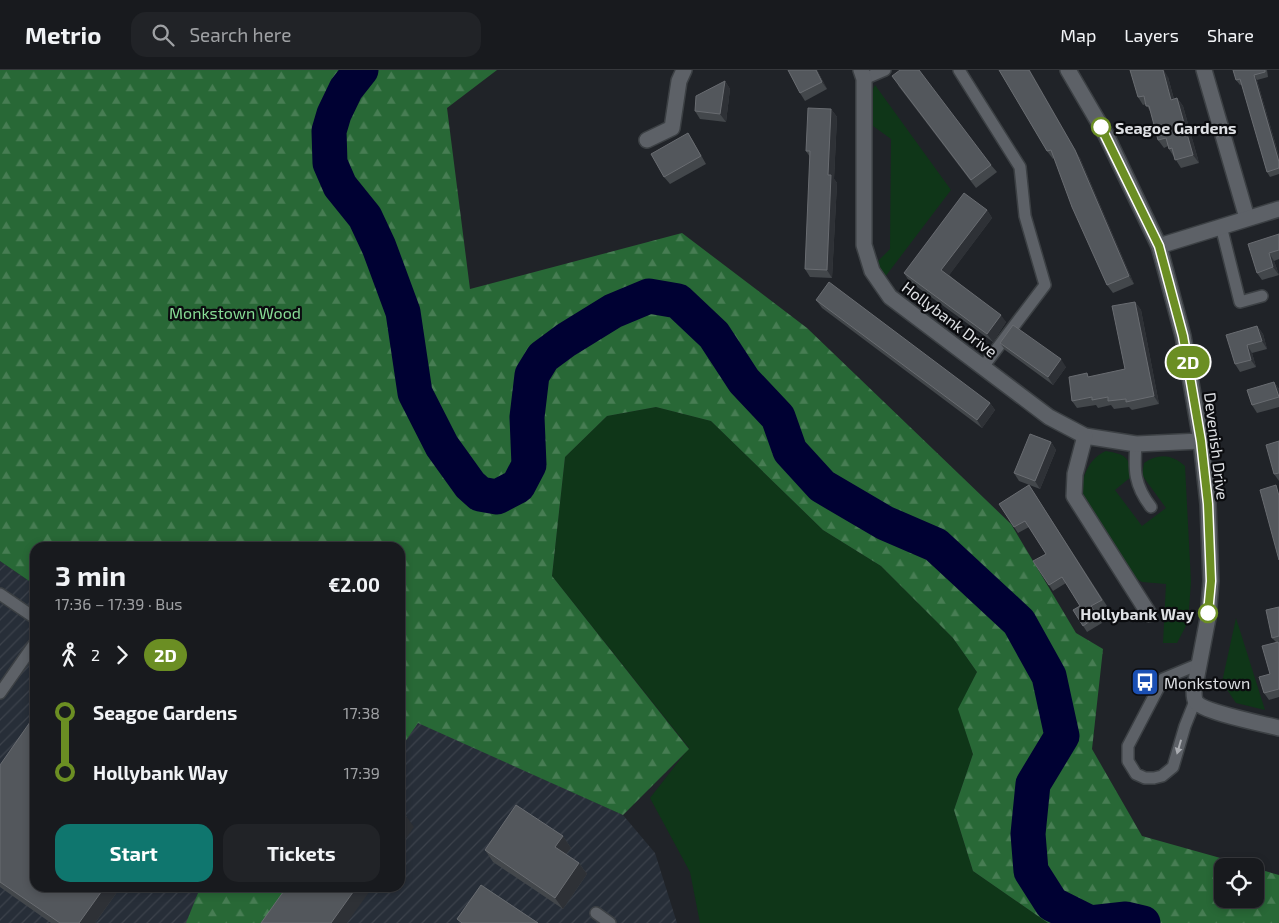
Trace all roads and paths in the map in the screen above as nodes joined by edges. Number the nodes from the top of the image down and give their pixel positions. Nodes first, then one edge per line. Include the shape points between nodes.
1 (684, 70) edge
2 (885, 70) edge
3 (958, 70) edge
4 (1068, 70) edge
5 (1204, 70) edge
6 (862, 74) edge
7 (647, 140) dead end
8 (1279, 209) edge
9 (1247, 218) junction
10 (1221, 226) junction
11 (1159, 246) junction
12 (1262, 296) dead end
13 (982, 367) junction
14 (1085, 436) junction
15 (1201, 441) junction
16 (1136, 444) junction
17 (1151, 507) dead end
18 (0, 594) edge
19 (1149, 614) dead end
20 (30, 615) edge
21 (30, 650) edge
22 (1199, 664) junction
23 (0, 693) edge
24 (1195, 701) junction
25 (1279, 728) edge
26 (596, 913) dead end
27 (610, 923) edge

1 - 7 street via 679,81 672,128
2 - 6 lane
3 - 13 lane via 1020,167 1025,216 1045,285
4 - 11 street, Devenish Drive via 1106,135
5 - 9 street
6 - 13 street, Hollybank Drive via 864,245 872,271 890,297
8 - 9 street
9 - 10 street
10 - 11 street
10 - 12 lane via 1240,302
11 - 15 street, Devenish Drive via 1183,336
13 - 14 street, Hollybank Drive via 1049,417
14 - 16 street, Hollybank Drive
14 - 19 street via 1075,474 1074,496
15 - 16 street, Hollybank Drive
15 - 22 street, Devenish Drive via 1211,581
16 - 17 lane via 1139,491
18 - 20 lane
21 - 23 lane
22 - 24 street, Devenish Drive
24 -> 22 lane via 1173,767 1154,778 1136,774 1128,761 1128,746 1163,679
24 - 25 street via 1216,712
26 - 27 lane

